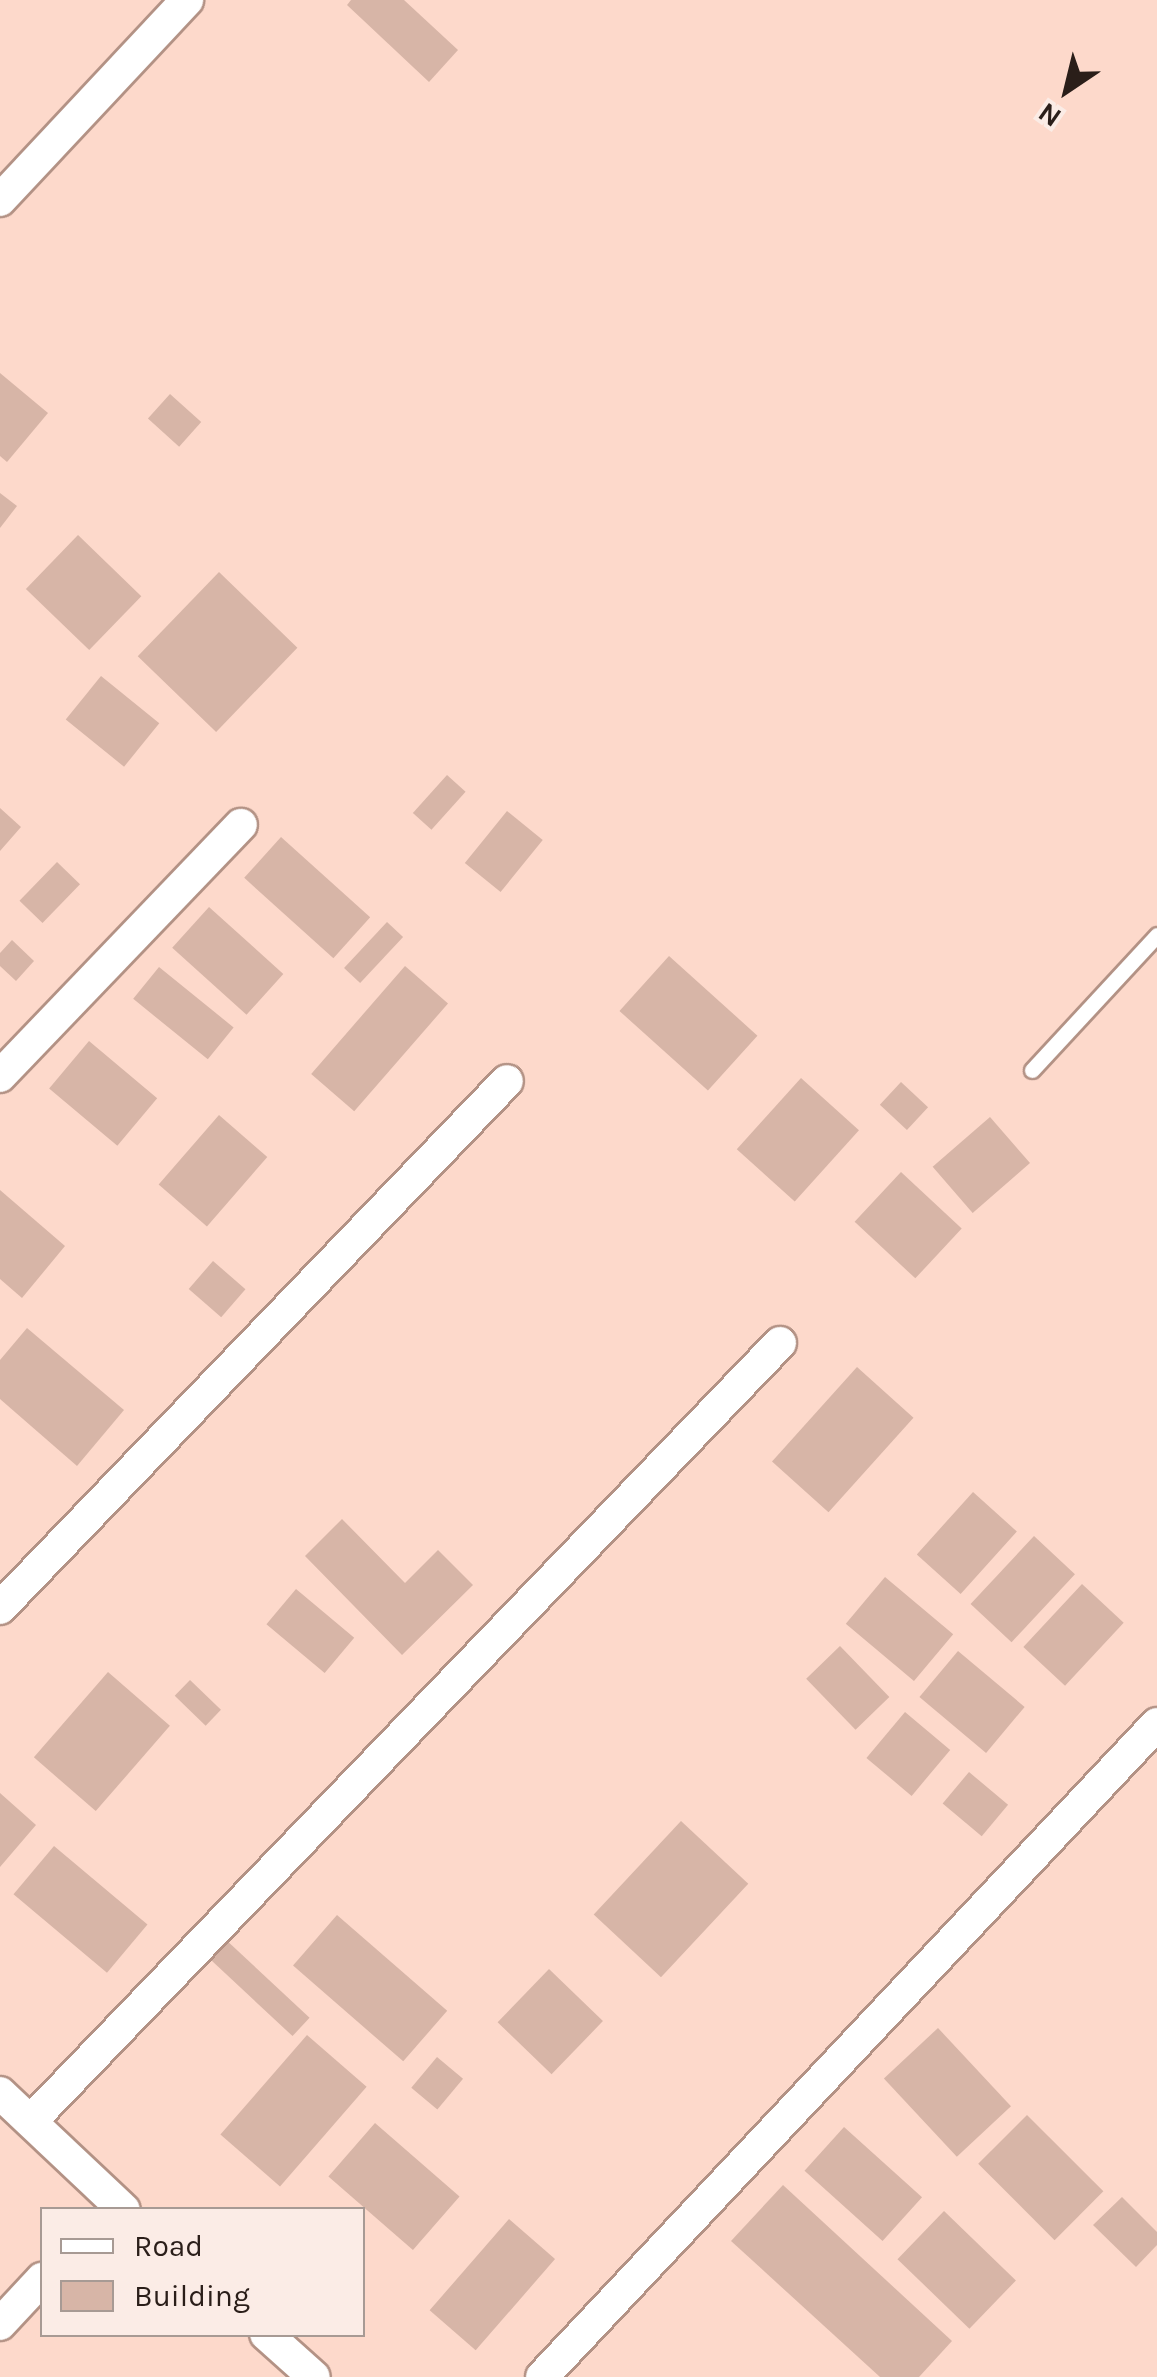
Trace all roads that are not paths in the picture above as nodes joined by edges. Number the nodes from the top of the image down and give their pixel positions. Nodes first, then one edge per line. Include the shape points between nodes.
1 (187, 0) edge
2 (0, 200) edge
3 (241, 825) dead end
4 (1157, 935) edge
5 (1032, 1070) dead end
6 (0, 1076) edge
7 (508, 1081) dead end
8 (780, 1343) dead end
9 (0, 1608) edge
10 (1157, 1724) edge
11 (0, 2093) edge
12 (31, 2121) junction
13 (116, 2207) edge
14 (40, 2282) edge
15 (0, 2324) edge
16 (269, 2337) edge
17 (314, 2377) edge
18 (542, 2377) edge

1 - 2 street
3 - 6 street
4 - 5 lane
7 - 9 street
8 - 12 street
10 - 18 street
11 - 12 street
12 - 13 street
14 - 15 street
16 - 17 street

